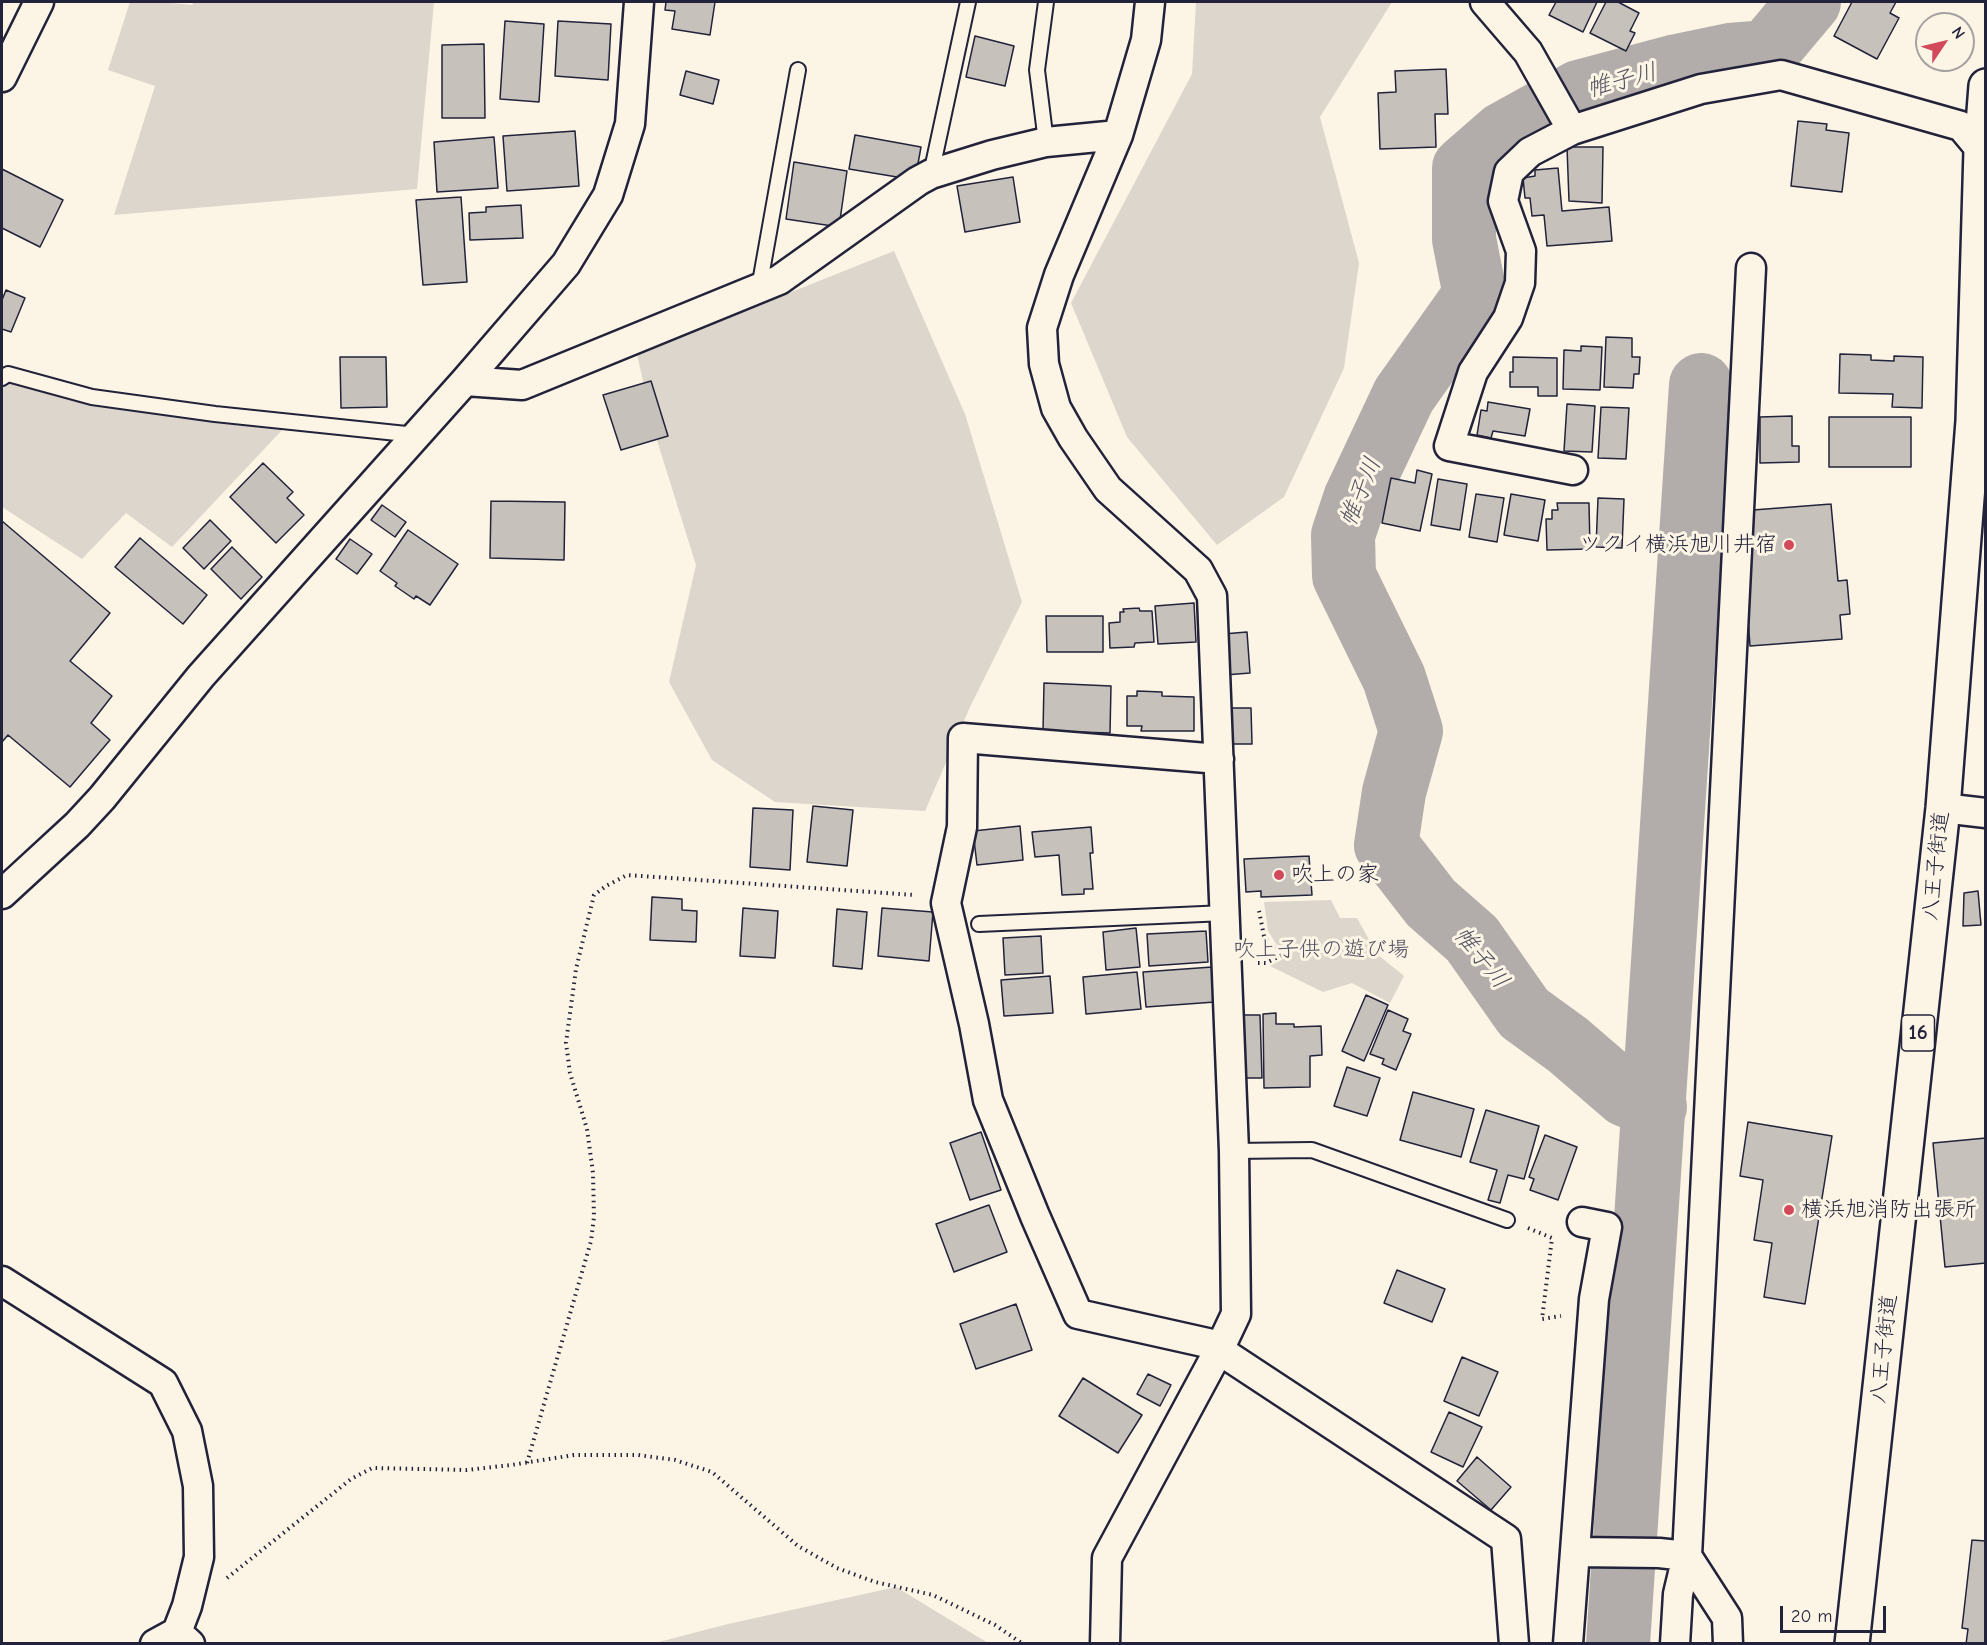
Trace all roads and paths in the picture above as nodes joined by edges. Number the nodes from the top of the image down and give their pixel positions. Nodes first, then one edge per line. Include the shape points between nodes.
1 (39, 2) edge
2 (639, 2) edge
3 (968, 2) edge
4 (1046, 2) edge
5 (1150, 2) edge
6 (1485, 2) edge
7 (798, 70) dead end
8 (2, 77) edge
9 (1986, 86) edge
10 (1568, 122) junction
11 (1118, 135) junction
12 (1046, 142) junction
13 (1981, 150) junction
14 (931, 174) junction
15 (1751, 268) dead end
16 (759, 288) junction
17 (2, 378) edge
18 (465, 381) junction
19 (416, 435) junction
20 (1573, 470) dead end
21 (1220, 759) junction
22 (1943, 808) junction
23 (1986, 813) edge
24 (2, 894) edge
25 (948, 897) junction
26 (1225, 913) junction
27 (980, 924) dead end
28 (1282, 955) dead end
29 (1266, 963) dead end
30 (1234, 1151) junction
31 (1507, 1220) joint
32 (1582, 1222) dead end
33 (2, 1281) edge
34 (1563, 1306) dead end
35 (1220, 1348) junction
36 (526, 1463) junction
37 (1582, 1552) junction
38 (1687, 1556) junction
39 (177, 1631) edge
40 (1023, 1644) edge
41 (1105, 1644) edge
42 (1514, 1644) edge
43 (1568, 1644) edge
44 (1675, 1644) edge
45 (1728, 1644) edge
46 (1852, 1644) edge

1 - 8 street
2 - 18 street via 630,124 608,195 566,264
3 - 14 lane
4 - 12 lane via 1037,70
5 - 11 street via 1146,40
6 - 10 street via 1528,52
7 - 16 lane
9 - 13 highway, 八王子街道 / 16
10 - 13 street via 1701,89 1782,75 1961,126
10 - 20 street via 1509,172 1503,201 1521,251 1520,283 1508,318 1473,372 1449,446
11 - 12 street
11 - 21 street via 1059,275 1042,328 1044,364 1056,408 1108,489 1198,570 1212,596
12 - 14 street
13 - 22 highway, 八王子街道 / 16 via 1973,420
14 - 16 street via 779,280
15 - 38 street
16 - 18 street via 522,385
17 - 19 lane via 8,374 92,397 214,414
18 - 19 street
19 - 24 street via 201,676 102,798
21 - 25 street via 963,738 962,827
21 - 26 street
22 - 23 street
22 - 46 highway, 八王子街道 / 16
25 - 35 street via 946,903 988,1100 1078,1314
25 - 36 path via 627,875 594,895 573,987 566,1042 570,1073 587,1129 594,1216 591,1241
26 - 27 lane
26 - 30 street
28 - 29 path
30 - 31 lane via 1312,1150
30 - 35 street via 1236,1314
31 - 34 path via 1552,1238 1542,1319 1561,1317
32 - 37 street via 1607,1227 1594,1299
33 - 39 street via 163,1383 187,1431 198,1486 200,1557
35 - 41 street via 1107,1558
35 - 42 street via 1506,1539
36 - 39 path via 467,1470 372,1468 351,1479 240,1569
36 - 40 path via 574,1455 638,1455 675,1460 712,1472 798,1546 837,1568 875,1582 933,1595 995,1625
37 - 38 street
37 - 43 street
38 - 44 street via 1678,1594
38 - 45 street via 1727,1618

